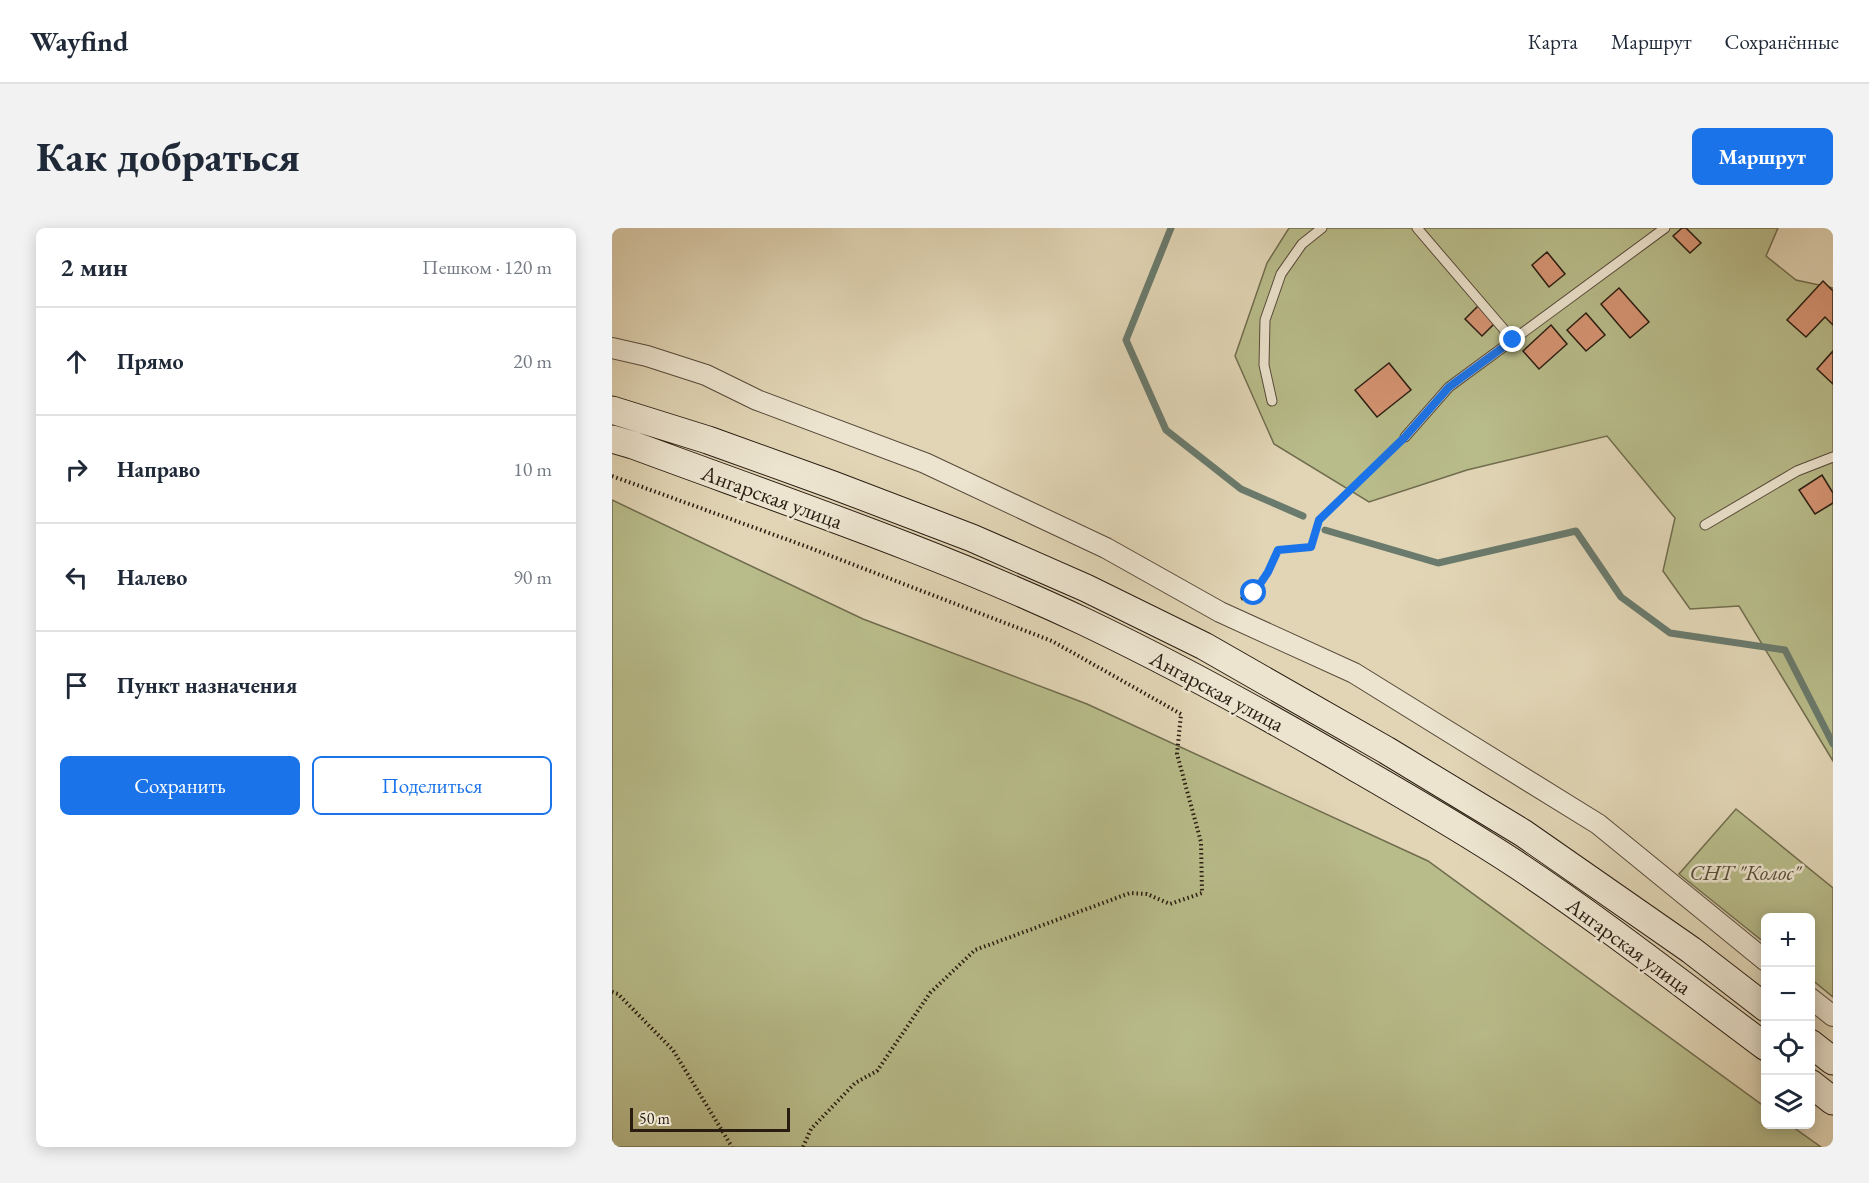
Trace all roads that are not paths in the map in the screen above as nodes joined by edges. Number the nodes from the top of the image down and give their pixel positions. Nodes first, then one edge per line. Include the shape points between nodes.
1 (1322, 228) edge
2 (1417, 228) edge
3 (1665, 228) edge
4 (1513, 340) junction
5 (612, 348) edge
6 (1272, 401) dead end
7 (612, 410) edge
8 (1405, 437) road end
9 (612, 440) edge
10 (1833, 457) edge
11 (1705, 525) dead end
12 (1761, 957) edge
13 (1815, 1002) edge
14 (1761, 1004) edge
15 (1833, 1016) edge
16 (1761, 1043) edge
17 (1815, 1047) edge
18 (1833, 1061) edge
19 (1815, 1087) edge
20 (1833, 1101) edge

1 - 6 lane via 1302,244 1281,274 1265,320 1264,365
2 - 4 lane
3 - 4 lane
4 - 8 lane via 1449,387
5 - 12 street via 706,375 757,400 925,464 1106,548 1220,612 1354,673 1598,824
7 - 14 main road, Ангарская улица via 791,470 972,538 1204,646 1523,833 1691,950
9 - 16 main road, Ангарская улица via 968,571 1085,622 1240,701 1522,868
10 - 11 lane via 1797,471
13 - 15 street
17 - 18 main road
19 - 20 main road

